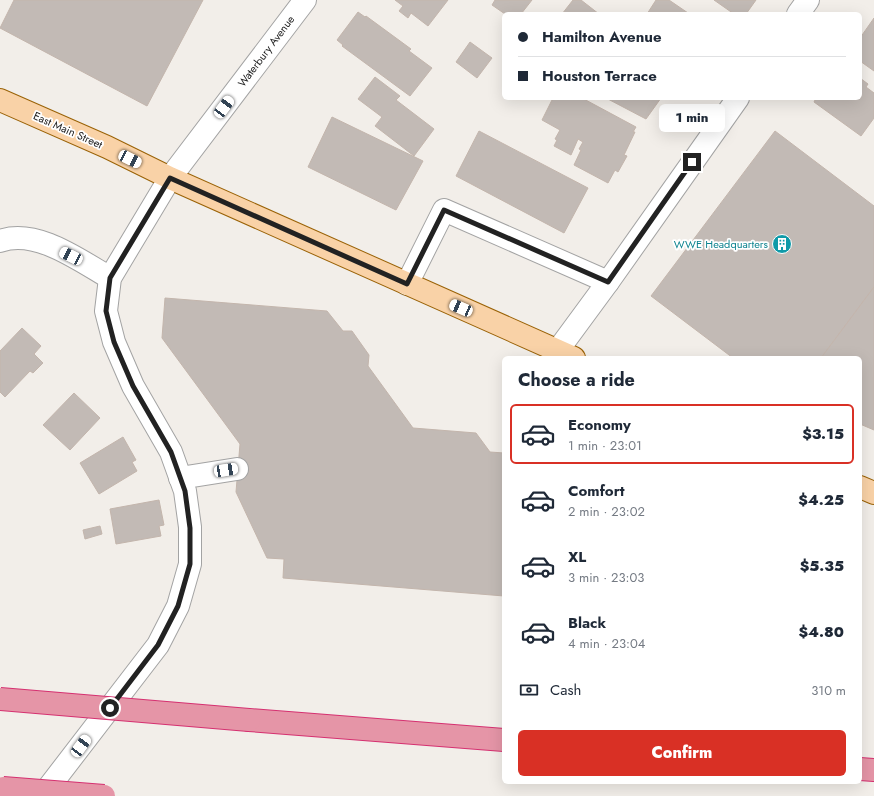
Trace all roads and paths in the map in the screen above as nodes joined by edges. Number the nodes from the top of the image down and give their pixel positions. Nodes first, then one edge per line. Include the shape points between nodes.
1 (305, 0) edge
2 (808, 0) edge
3 (799, 12) edge
4 (0, 100) edge
5 (737, 100) edge
6 (170, 178) junction
7 (0, 241) edge
8 (110, 278) junction
9 (608, 282) junction
10 (407, 284) junction
11 (562, 356) edge
12 (237, 469) dead end
13 (180, 478) junction
14 (862, 488) edge
15 (874, 493) edge
16 (0, 700) edge
17 (502, 740) edge
18 (862, 769) edge
19 (874, 770) edge
20 (1, 788) edge
21 (24, 796) edge
22 (42, 796) edge
23 (104, 796) edge

1 - 6 street, Waterbury Avenue
2 - 3 street
4 - 6 main road, East Main Street
5 - 9 street
6 - 8 street, Waterbury Avenue
6 - 10 main road, East Main Street
7 - 8 street via 20,237 52,246
8 - 13 street via 106,311 114,342 133,386 171,452
9 - 10 street via 444,210
9 - 11 street
10 - 11 main road, East Main Street
12 - 13 street
13 - 22 street via 185,491 190,528 190,564 178,606 158,645
14 - 15 main road
16 - 17 highway, bridge
18 - 19 highway
20 - 21 highway, bridge
20 - 23 highway, bridge

